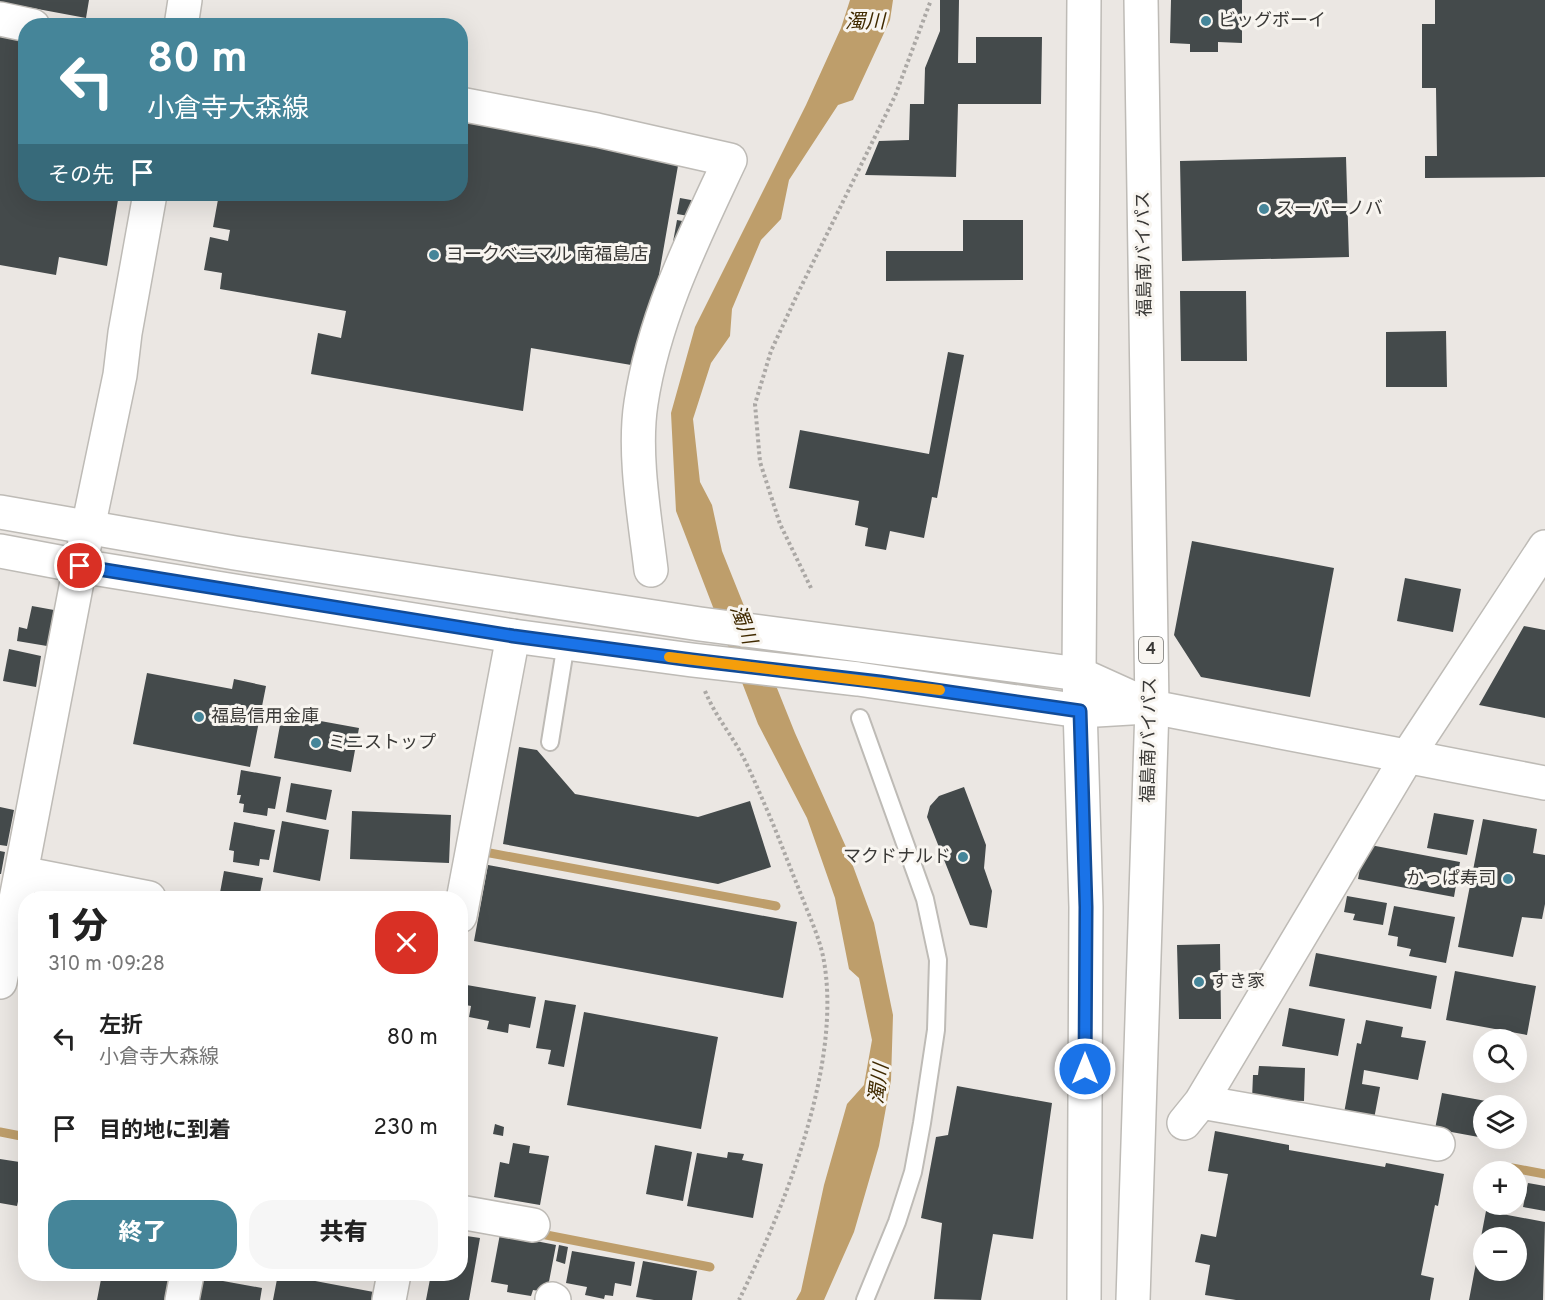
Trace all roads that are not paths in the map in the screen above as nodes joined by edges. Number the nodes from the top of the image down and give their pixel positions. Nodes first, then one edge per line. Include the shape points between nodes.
1 (185, 0) edge
2 (1084, 0) edge
3 (1141, 0) edge
4 (182, 18) edge
5 (0, 19) edge
6 (18, 23) edge
7 (468, 106) edge
8 (149, 201) edge
9 (0, 512) edge
10 (89, 527) junction
11 (1545, 547) edge
12 (0, 551) edge
13 (80, 566) junction
14 (651, 570) dead end
15 (513, 636) junction
16 (566, 643) junction
17 (1079, 674) junction
18 (1152, 707) junction
19 (1080, 711) junction
20 (860, 718) dead end
21 (550, 742) dead end
22 (1407, 757) junction
23 (1545, 783) edge
24 (12, 889) edge
25 (42, 891) edge
26 (465, 891) edge
27 (0, 982) edge
28 (1438, 1144) dead end
29 (468, 1213) edge
30 (533, 1225) dead end
31 (186, 1281) edge
32 (393, 1281) edge
33 (182, 1300) edge
34 (389, 1300) edge
35 (865, 1300) edge
36 (1084, 1300) edge
37 (1133, 1300) edge

1 - 4 main road
2 - 17 main road
3 - 18 main road, 福島南バイパス / 4
5 - 6 main road
7 - 14 main road via 730,160 680,271 640,404 638,441
8 - 10 main road via 120,375
9 - 10 main road
10 - 13 main road
10 - 17 main road via 700,624
11 - 22 main road
12 - 13 main road
13 - 15 main road
13 - 24 main road
15 - 16 main road
15 - 26 main road
16 - 19 main road
16 - 21 lane
17 - 18 main road
17 - 19 main road
18 - 19 main road
18 - 22 main road
18 - 37 main road, 福島南バイパス / 4
19 - 36 main road via 1086,907
20 - 35 lane via 925,899 939,960 936,1030 913,1172
22 - 23 main road
22 - 28 main road via 1193,1112
24 - 25 main road
24 - 27 main road
29 - 30 main road
31 - 33 main road
32 - 34 main road

